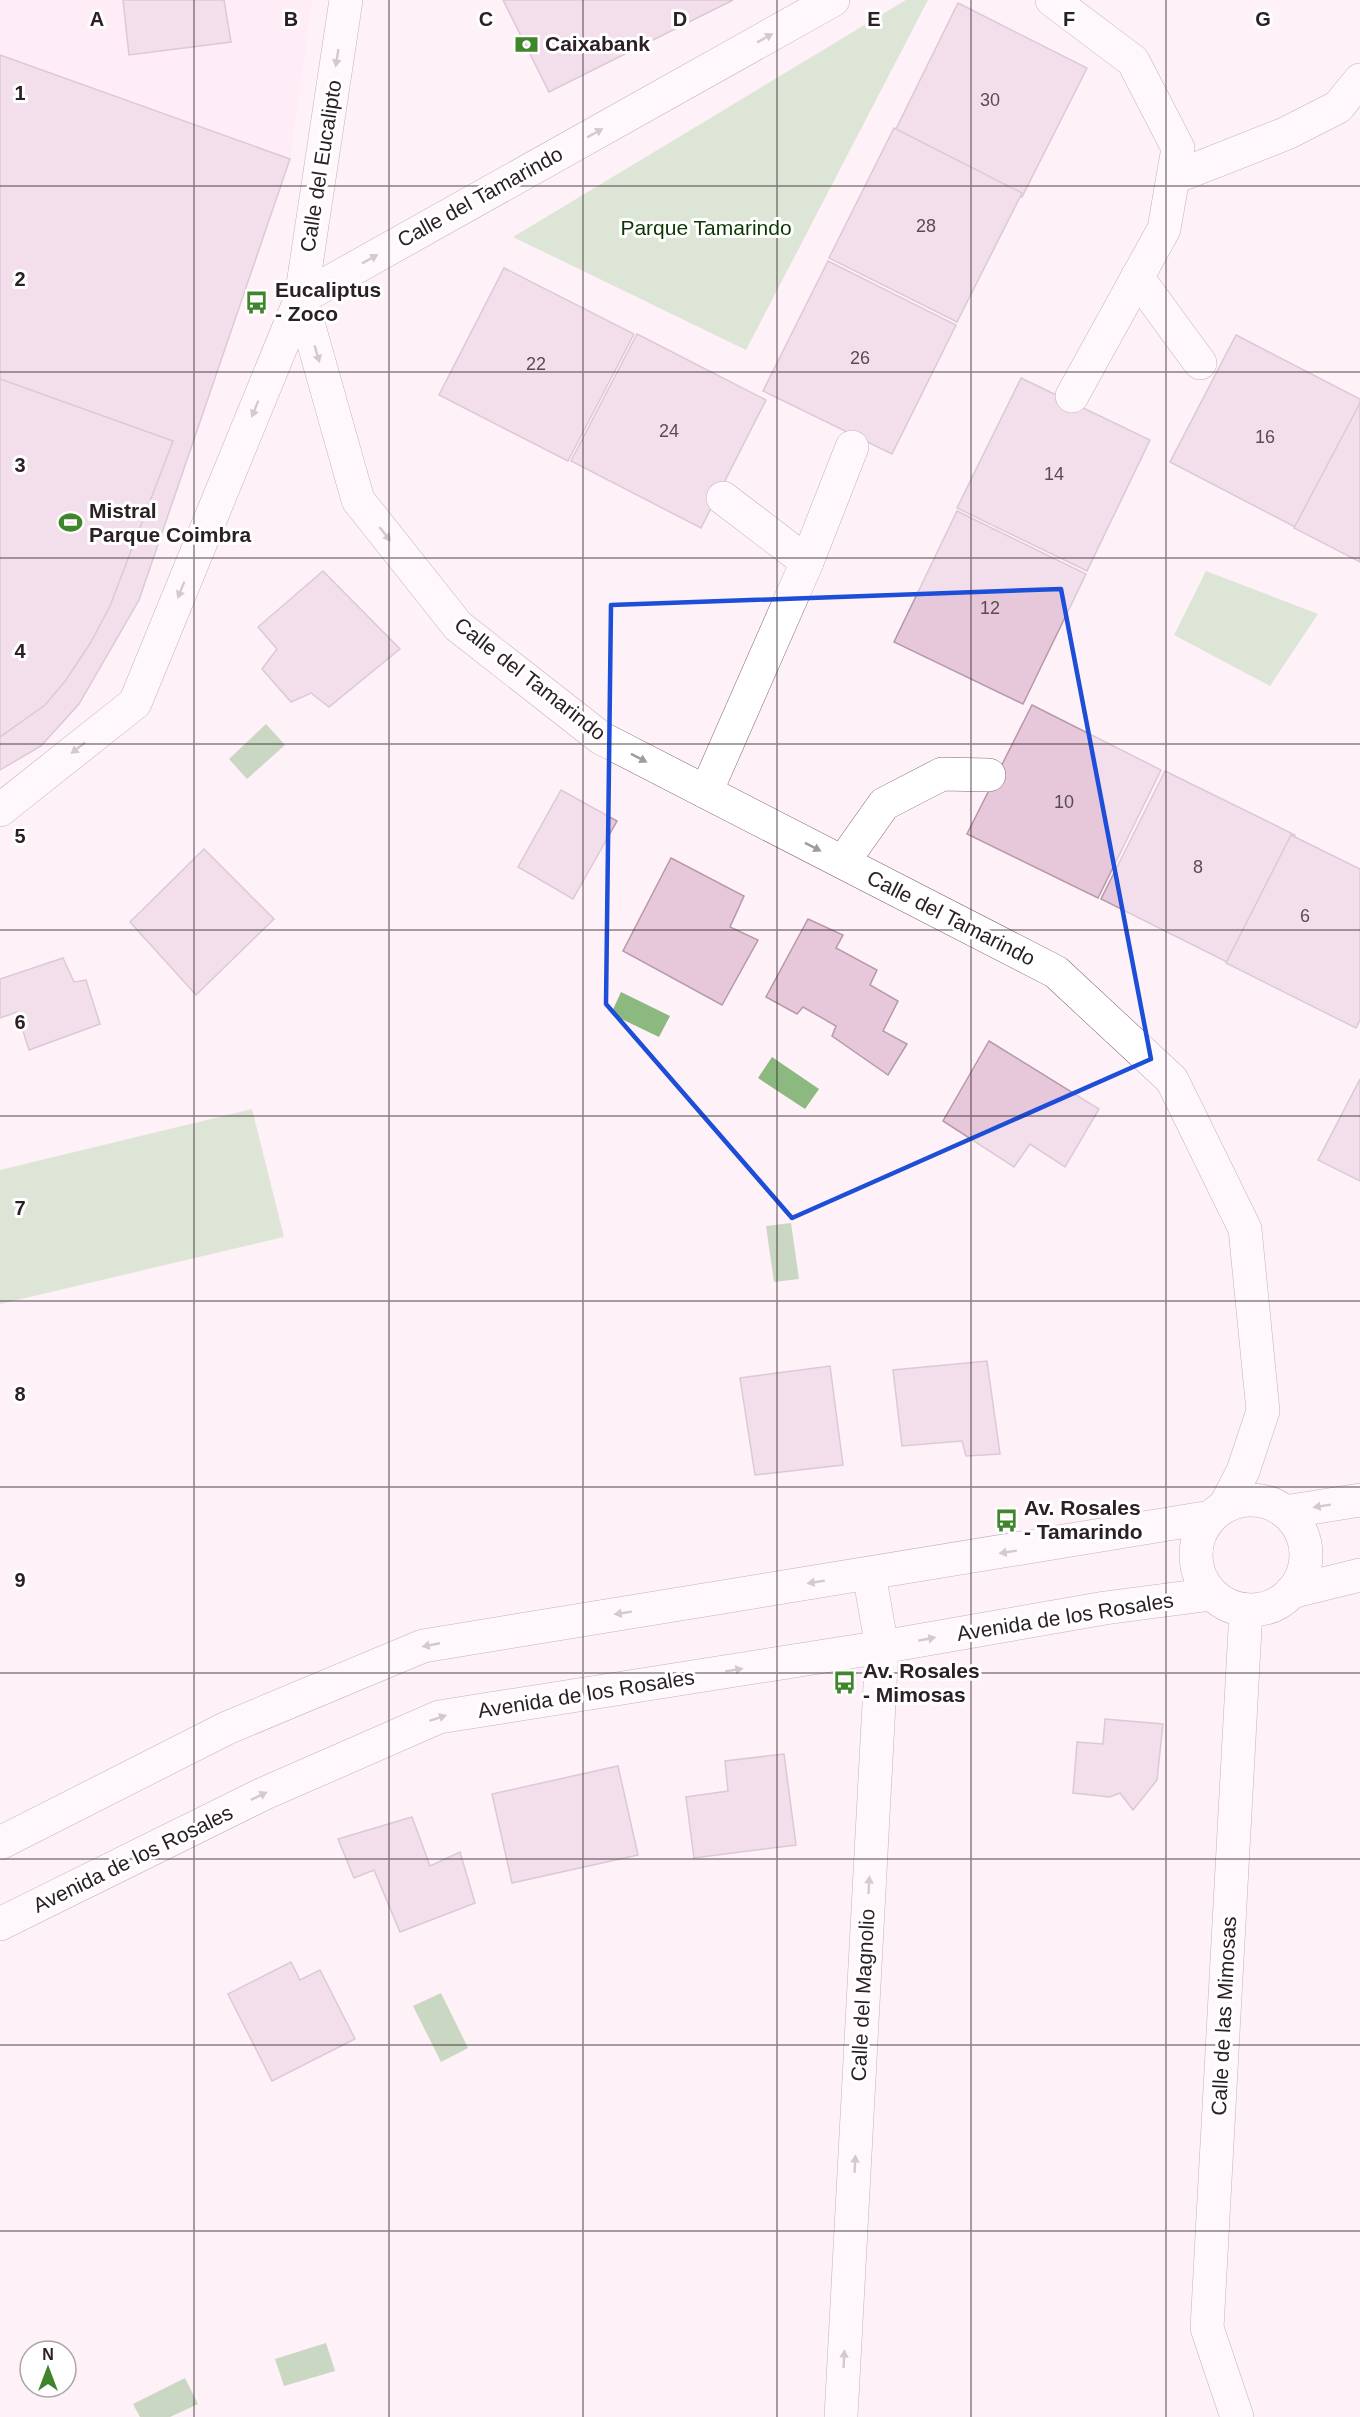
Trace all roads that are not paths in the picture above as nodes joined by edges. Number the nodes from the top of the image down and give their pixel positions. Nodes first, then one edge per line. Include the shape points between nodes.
1 (346, 0) edge
2 (833, 0) edge
3 (1052, 0) edge
4 (1360, 80) edge
5 (1173, 178) junction
6 (1137, 278) junction
7 (301, 298) junction
8 (1200, 363) dead end
9 (1072, 396) dead end
10 (852, 447) dead end
11 (723, 498) dead end
12 (807, 562) junction
13 (989, 775) dead end
14 (706, 792) junction
15 (0, 810) edge
16 (843, 862) junction
17 (1360, 1500) edge
18 (1218, 1512) junction
19 (1285, 1512) junction
20 (869, 1574) junction
21 (1360, 1575) edge
22 (1291, 1592) junction
23 (1212, 1594) junction
24 (1246, 1610) junction
25 (882, 1647) junction
26 (0, 1843) edge
27 (0, 1924) edge
28 (841, 2417) edge
29 (1237, 2417) edge

1 -> 7 street, Calle del Eucalipto
7 -> 2 street, Calle del Tamarindo
3 - 5 street via 1133,61 1178,148
4 - 5 street via 1338,107 1287,133
5 - 6 street via 1164,229
6 - 8 street
6 - 9 street
7 -> 14 street, Calle del Tamarindo via 358,500 458,626 601,738
7 -> 15 street, Calle del Eucalipto via 135,703
10 - 12 street
11 - 12 street
12 - 14 street
13 - 16 street via 942,774 884,804
14 -> 16 street, Calle del Tamarindo
16 - 18 street, Calle del Tamarindo via 1056,972 1173,1080 1245,1229 1263,1411 1243,1471
17 -> 19 street
18 - 19 street via 1240,1501 1256,1500
18 -> 20 street
18 - 23 street via 1201,1531 1196,1547 1202,1581
19 - 22 street via 1298,1525 1306,1560
20 - 25 street, Calle del Magnolio
20 -> 26 street via 423,1646 227,1728
21 - 22 street
22 - 24 street via 1263,1609
23 - 24 street
25 -> 23 street, Avenida de los Rosales via 1105,1608
24 - 29 street, Calle de las Mimosas via 1207,2328
27 -> 25 street, Avenida de los Rosales via 263,1794 440,1717
28 -> 25 street, Calle del Magnolio

